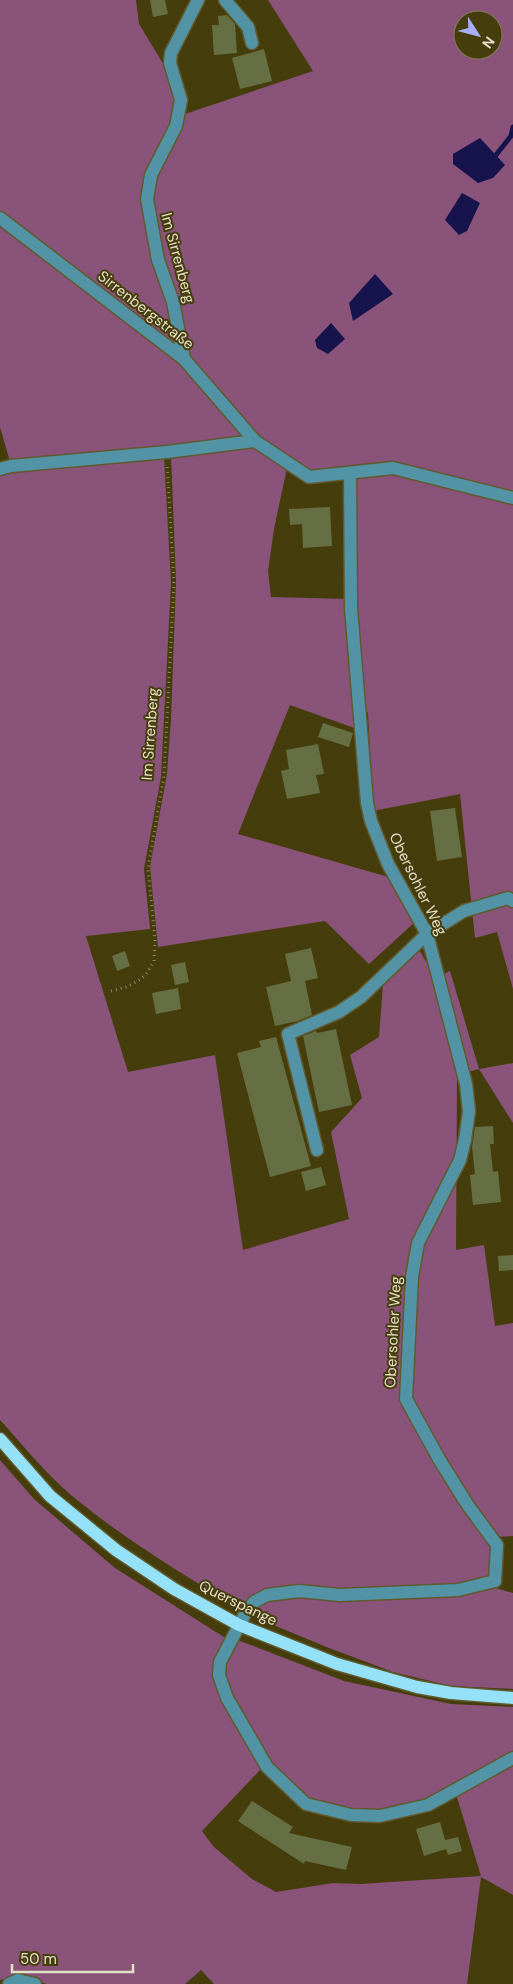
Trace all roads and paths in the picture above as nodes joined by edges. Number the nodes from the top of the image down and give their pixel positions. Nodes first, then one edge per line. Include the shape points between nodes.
1 (198, 0) edge
2 (225, 0) edge
3 (252, 43) dead end
4 (0, 218) edge
5 (184, 359) junction
6 (254, 440) junction
7 (166, 452) junction
8 (0, 470) edge
9 (350, 473) junction
10 (513, 498) edge
11 (513, 901) edge
12 (427, 934) junction
13 (111, 991) dead end
14 (317, 1150) dead end
15 (0, 1439) edge
16 (240, 1625) junction
17 (513, 1698) edge
18 (513, 1758) edge
19 (9, 1984) edge
20 (35, 1984) edge

1 - 5 street, Im Sirrenberg via 172,53 170,63 181,100 176,126 151,175 146,199
2 - 3 street via 248,27
4 - 5 street, Sirrenbergstraße
5 - 6 street, Sirrenbergstraße
6 - 7 street
6 - 9 street, Sirrenbergstraße via 309,478
7 - 8 street via 11,466
7 - 13 path, Im Sirrenberg via 174,582 164,776 148,868 154,962 141,979
9 - 10 street, Sirrenbergstraße via 393,468
9 - 12 street, Obersohler Weg via 351,599 367,803 388,864
11 - 12 street via 508,898 464,911
12 - 14 street via 361,997 339,1012 288,1034
12 - 16 street, Obersohler Weg via 466,1084 468,1112 460,1160 418,1243 412,1277 406,1399 462,1497 497,1545 495,1581 450,1591 340,1595 299,1590 268,1595 254,1602
15 - 16 main road, Querspange via 50,1496 116,1550 174,1589
16 - 17 main road, Querspange via 337,1664 417,1686 451,1693
16 - 18 street, Obersohler Weg via 220,1662 221,1685 267,1767 306,1804 351,1815 380,1816 428,1805
19 - 20 street via 18,1980

